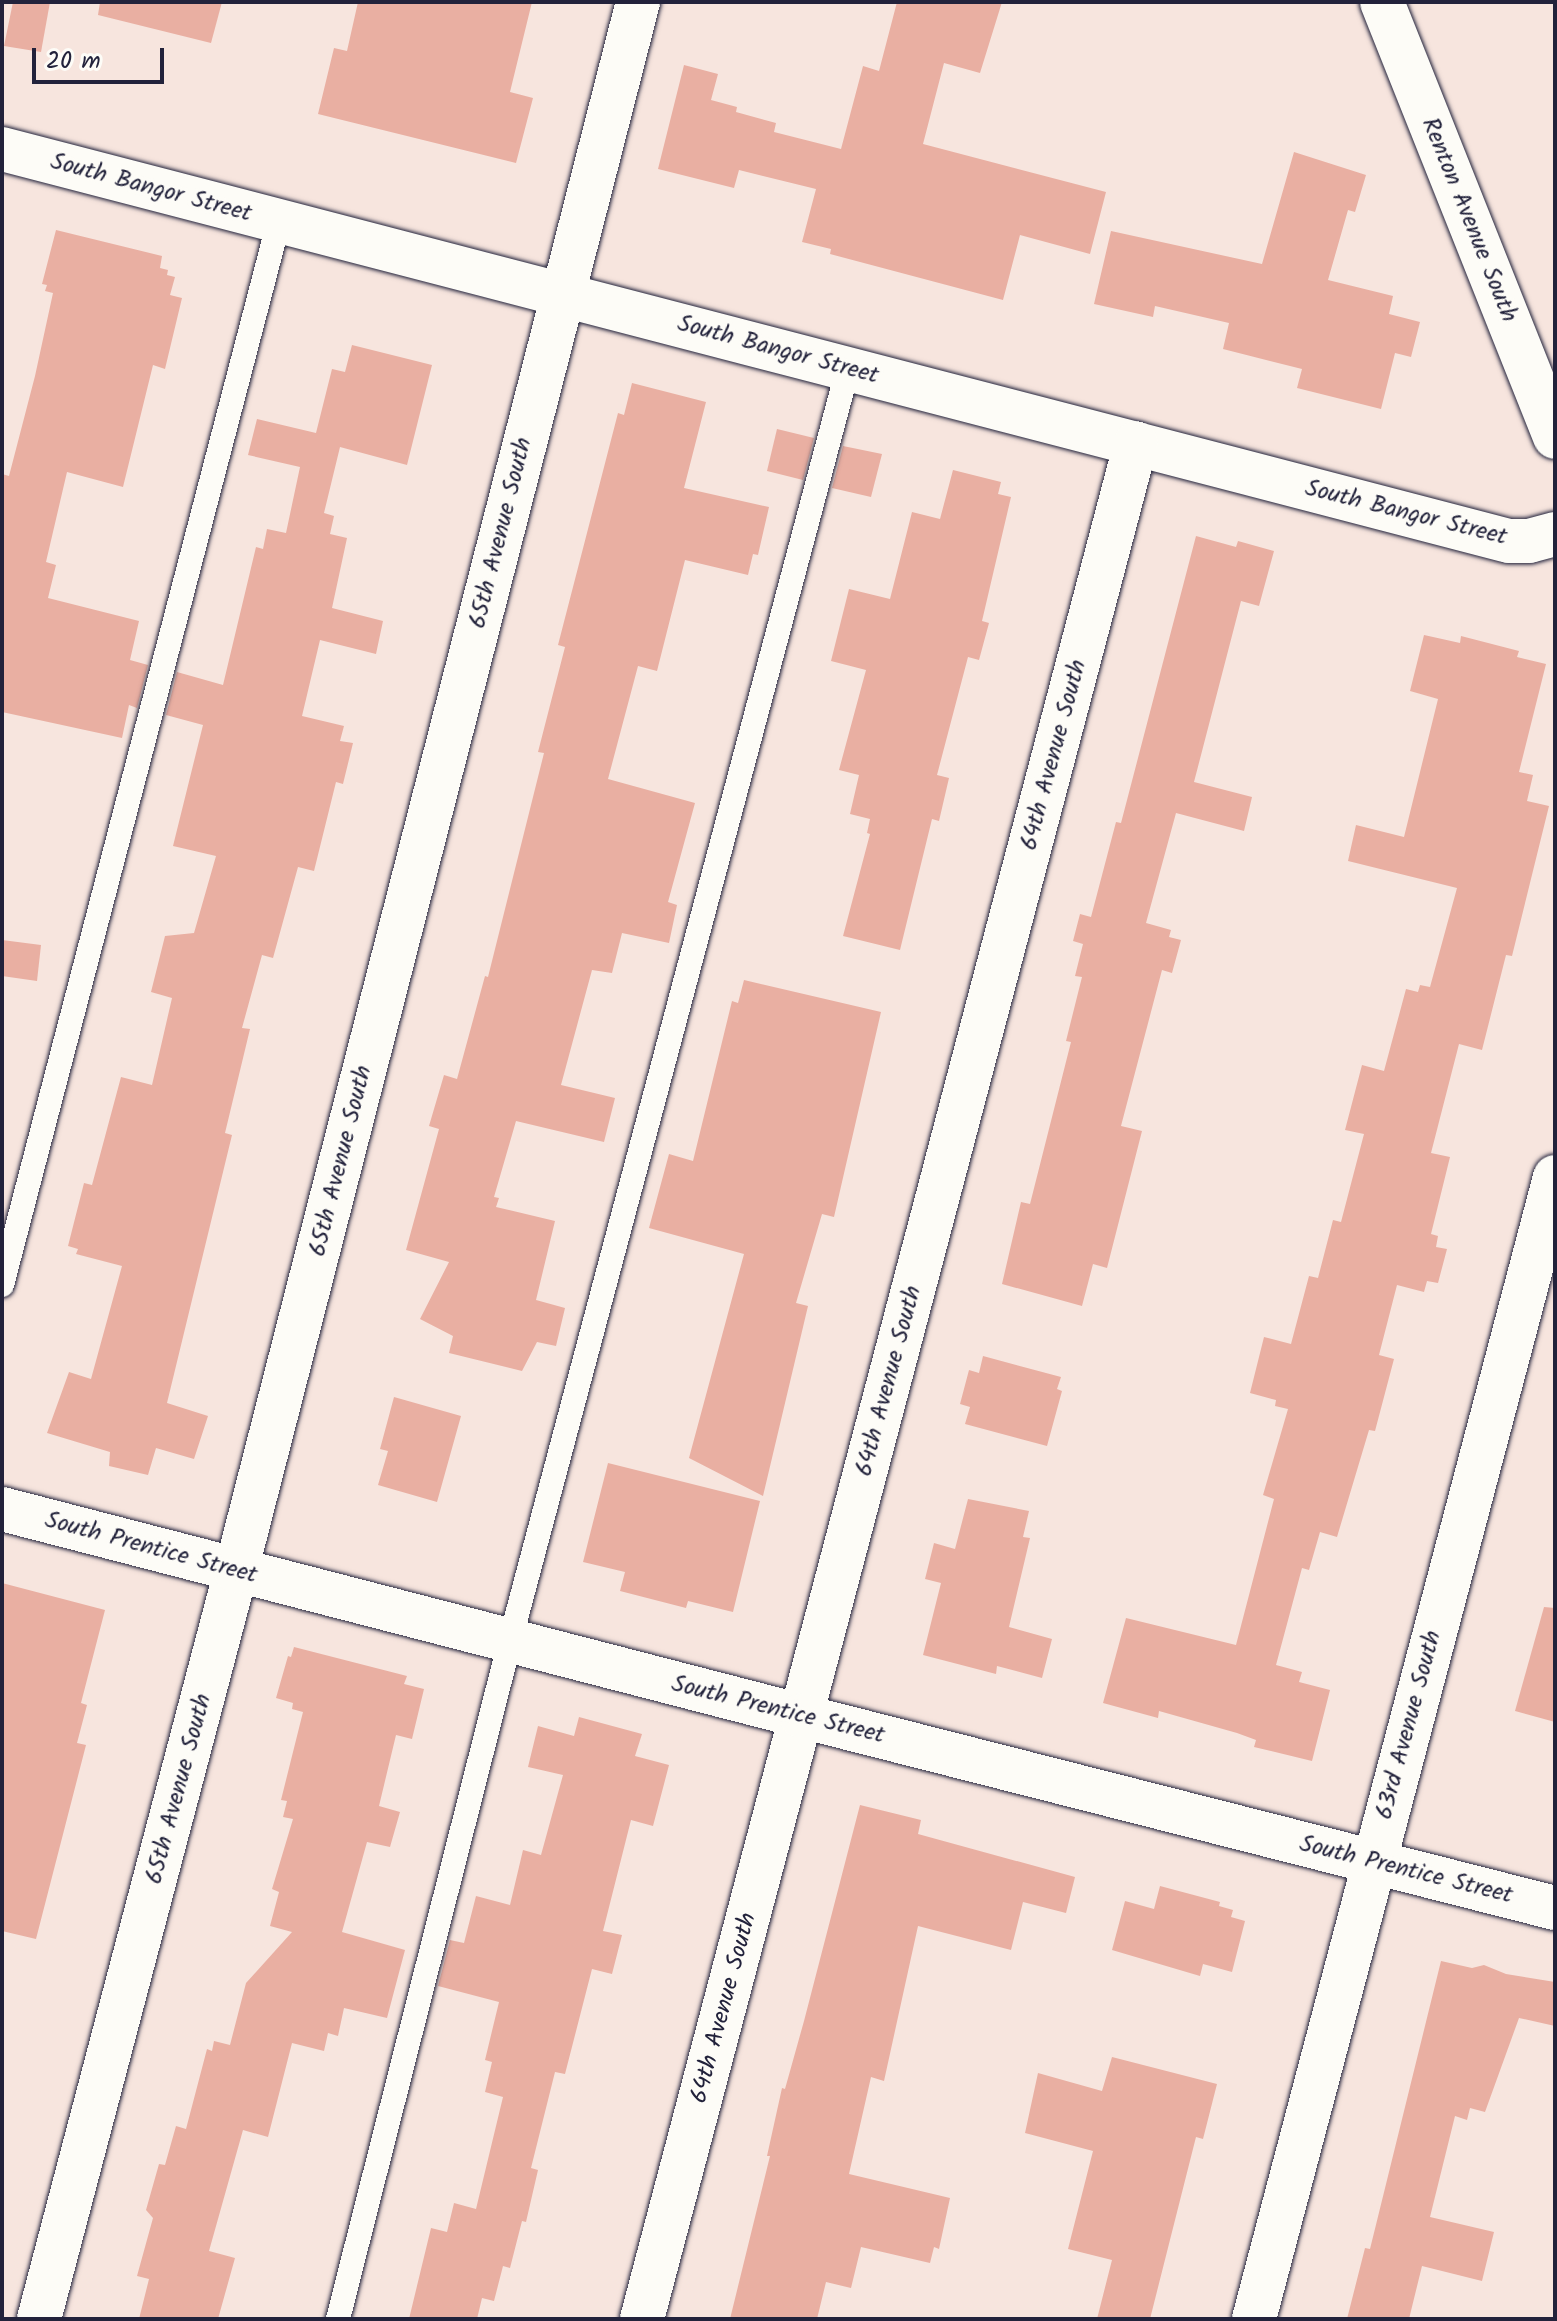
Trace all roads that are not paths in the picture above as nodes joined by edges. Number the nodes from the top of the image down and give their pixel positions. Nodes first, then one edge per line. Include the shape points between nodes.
1 (638, 2) edge
2 (1382, 2) edge
3 (2, 149) edge
4 (279, 221) junction
5 (563, 294) junction
6 (848, 368) junction
7 (1555, 437) edge
8 (1136, 443) junction
9 (1555, 534) edge
10 (1555, 1177) edge
11 (2, 1285) edge
12 (2, 1509) edge
13 (236, 1571) junction
14 (510, 1641) junction
15 (801, 1716) junction
16 (1372, 1862) junction
17 (1555, 1908) edge
18 (39, 2319) edge
19 (338, 2319) edge
20 (642, 2319) edge
21 (1254, 2319) edge

1 - 5 street, 65th Avenue South
2 - 7 street, Renton Avenue South
3 - 4 street, South Bangor Street
4 - 5 street, South Bangor Street
4 - 11 lane
5 - 6 street, South Bangor Street
5 - 13 street, 65th Avenue South
6 - 8 street, South Bangor Street
6 - 14 lane
8 - 9 street, South Bangor Street via 1509,541
8 - 15 street, 64th Avenue South
10 - 16 street, 63rd Avenue South
12 - 13 street, South Prentice Street
13 - 14 street, South Prentice Street
13 - 18 street, 65th Avenue South
14 - 15 street, South Prentice Street
14 - 19 lane
15 - 16 street, South Prentice Street
15 - 20 street, 64th Avenue South
16 - 17 street, South Prentice Street
16 - 21 street, 63rd Avenue South

